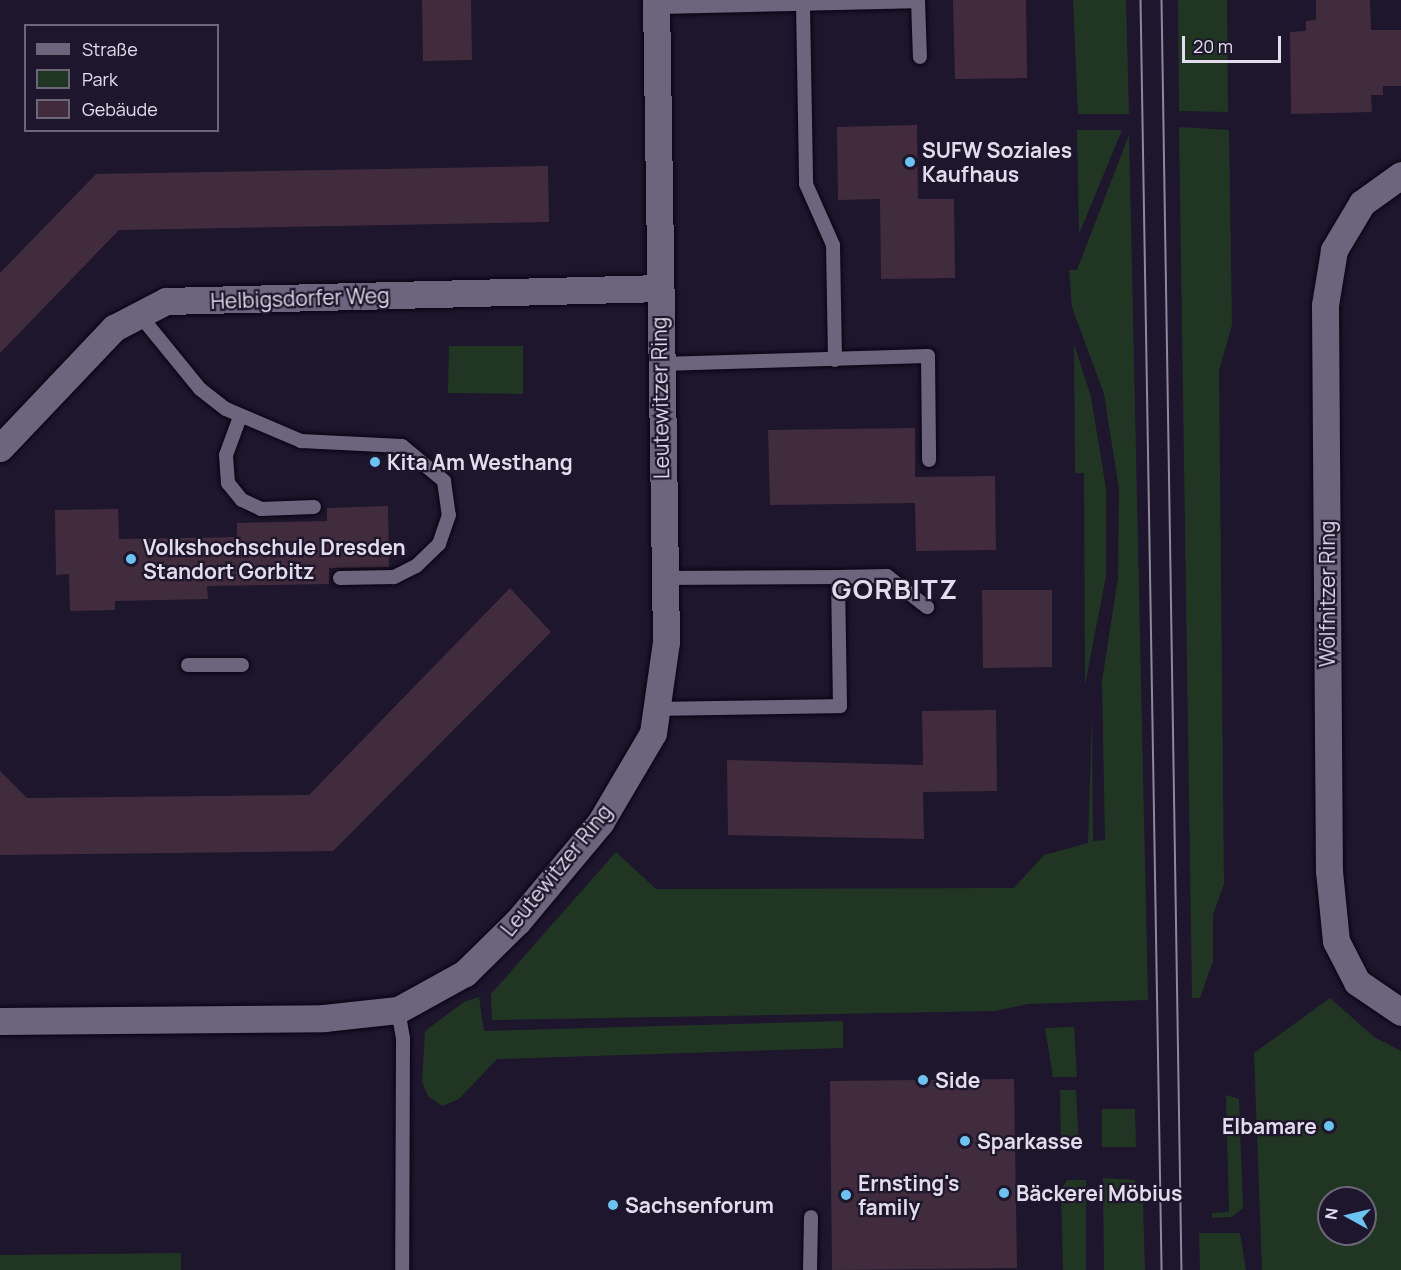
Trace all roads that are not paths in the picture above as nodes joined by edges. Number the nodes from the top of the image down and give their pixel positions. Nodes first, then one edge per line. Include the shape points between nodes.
1 (656, 3) edge
2 (803, 5) junction
3 (920, 57) dead end
4 (1401, 175) edge
5 (658, 288) junction
6 (138, 313) junction
7 (835, 360) junction
8 (660, 364) junction
9 (240, 417) junction
10 (0, 448) edge
11 (929, 460) dead end
12 (314, 507) dead end
13 (838, 577) junction
14 (340, 578) dead end
15 (663, 578) junction
16 (927, 607) dead end
17 (188, 665) dead end
18 (242, 665) dead end
19 (659, 709) junction
20 (398, 1010) junction
21 (1401, 1012) edge
22 (0, 1021) edge
23 (811, 1217) dead end
24 (402, 1270) edge
25 (810, 1270) edge

1 - 2 lane
1 - 5 street, Leutewitzer Ring
2 - 3 lane via 918,1
2 - 7 lane via 806,184 833,245
4 - 21 street, Wölfnitzer Ring via 1362,203 1334,250 1325,305 1329,870 1336,941 1357,982
5 - 6 street, Helbigsdorfer Weg via 166,302
5 - 8 street, Leutewitzer Ring
6 - 9 lane via 200,389
6 - 10 street, Helbigsdorfer Weg via 114,328
7 - 8 lane
7 - 11 lane via 928,356
8 - 15 street, Leutewitzer Ring
9 - 12 lane via 226,455 228,483 242,500 261,509
9 - 14 lane via 301,441 402,446 444,481 449,515 439,544 416,566 394,577
13 - 15 lane
13 - 16 lane via 887,576
13 - 19 lane via 840,706
15 - 19 street, Leutewitzer Ring
17 - 18 lane
19 - 20 street, Leutewitzer Ring via 653,733 600,823 518,921 465,974
20 - 22 street, Leutewitzer Ring via 324,1018
20 - 24 lane
23 - 25 lane

